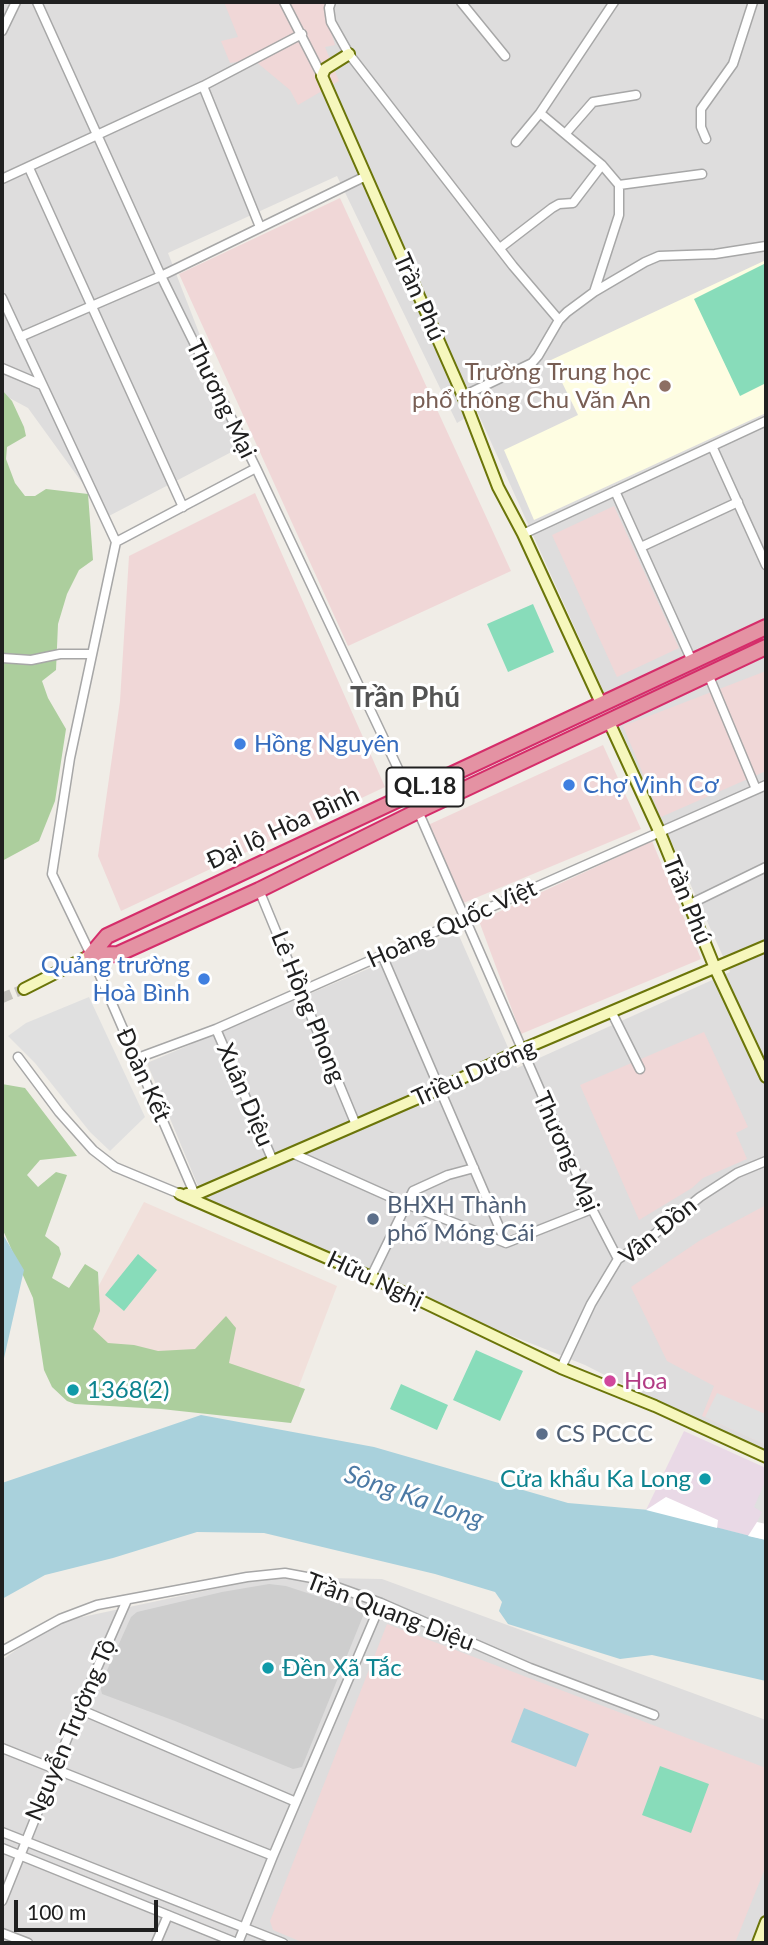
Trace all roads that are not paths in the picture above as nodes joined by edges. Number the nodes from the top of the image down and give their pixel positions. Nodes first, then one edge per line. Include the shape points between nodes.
1 (16, 2) edge
2 (37, 2) edge
3 (285, 2) edge
4 (331, 2) edge
5 (461, 2) edge
6 (614, 2) edge
7 (753, 2) edge
8 (2, 31) edge
9 (302, 34) junction
10 (349, 54) junction
11 (505, 56) dead end
12 (322, 76) junction
13 (203, 86) junction
14 (636, 95) dead end
15 (540, 113) junction
16 (566, 133) junction
17 (98, 136) junction
18 (706, 139) dead end
19 (516, 142) dead end
20 (602, 165) junction
21 (29, 168) junction
22 (702, 174) dead end
23 (366, 176) junction
24 (2, 179) edge
25 (620, 185) junction
26 (260, 227) junction
27 (766, 246) edge
28 (500, 248) junction
29 (161, 276) junction
30 (594, 292) junction
31 (2, 298) edge
32 (91, 306) junction
33 (559, 320) junction
34 (20, 337) junction
35 (2, 368) edge
36 (43, 385) junction
37 (463, 396) junction
38 (766, 421) edge
39 (712, 446) junction
40 (256, 468) junction
41 (615, 491) junction
42 (738, 502) junction
43 (183, 507) junction
44 (523, 534) junction
45 (116, 542) junction
46 (641, 547) junction
47 (766, 565) edge
48 (766, 627) edge
49 (766, 647) edge
50 (92, 654) junction
51 (2, 658) edge
52 (692, 661) junction
53 (708, 674) junction
54 (601, 703) junction
55 (609, 722) junction
56 (766, 785) edge
57 (756, 789) junction
58 (410, 794) junction
59 (418, 811) junction
60 (660, 833) junction
61 (766, 867) edge
62 (219, 883) junction
63 (259, 890) junction
64 (229, 904) junction
65 (688, 905) junction
66 (466, 918) junction
67 (766, 946) edge
68 (91, 955) junction
69 (382, 955) junction
70 (715, 968) junction
71 (24, 989) tunnel mouth
72 (301, 990) junction
73 (612, 1013) junction
74 (216, 1029) junction
75 (521, 1051) junction
76 (18, 1057) dead end
77 (135, 1059) junction
78 (640, 1069) dead end
79 (766, 1077) edge
80 (439, 1089) junction
81 (356, 1125) junction
82 (292, 1153) junction
83 (273, 1161) junction
84 (766, 1161) edge
85 (474, 1168) junction
86 (180, 1194) junction
87 (195, 1195) junction
88 (406, 1204) junction
89 (592, 1209) junction
90 (506, 1244) junction
91 (618, 1259) junction
92 (370, 1277) junction
93 (561, 1367) junction
94 (766, 1457) edge
95 (127, 1600) junction
96 (381, 1603) junction
97 (2, 1651) edge
98 (79, 1709) junction
99 (654, 1715) dead end
100 (2, 1748) edge
101 (54, 1767) junction
102 (296, 1802) junction
103 (2, 1832) edge
104 (24, 1841) junction
105 (2, 1848) edge
106 (19, 1855) junction
107 (273, 1856) junction
108 (2, 1901) edge
109 (168, 1915) junction
110 (766, 1922) edge
111 (244, 1927) junction
112 (2, 1933) edge
113 (28, 1943) edge
114 (156, 1943) edge
115 (237, 1943) edge
116 (283, 1943) edge
117 (758, 1943) edge

1 - 8 street
2 - 17 street, Thương Mại
3 - 9 street
4 - 10 street via 331,22
5 - 11 street
6 - 15 street
7 - 18 street via 733,64 701,109
9 - 12 street
9 - 13 street
10 - 12 street via 325,69
10 - 28 street
12 - 23 street, Trần Phú
13 - 17 street
13 - 26 street
14 - 16 street via 593,102
15 - 16 street
15 - 19 street
16 - 20 street
17 - 21 street
17 - 29 street, Thương Mại
20 - 25 street
20 - 28 street via 573,204 552,208
21 - 24 street
21 - 32 street
22 - 25 street
23 - 26 street
23 - 37 street, Trần Phú
25 - 30 street via 619,215
26 - 29 street
27 - 30 street via 659,256
28 - 33 street
29 - 32 street
29 - 40 street, Thương Mại
30 - 33 street
31 - 34 street
32 - 34 street
32 - 43 street
33 - 37 street via 531,363
34 - 36 street
35 - 36 street
36 - 45 street
37 - 44 street, Trần Phú via 498,487
38 - 39 street
39 - 41 street
39 - 42 street
40 - 43 street
40 - 58 street, Thương Mại
41 - 44 street
41 - 46 street
42 - 46 street
42 - 47 street
43 - 45 street
44 - 54 street, Trần Phú
45 - 50 street, Đoàn Kết
46 - 52 street
48 - 52 highway, Đại lộ Hòa Bình / QL.18
49 - 53 highway, Đại lộ Hòa Bình / QL.18
50 - 51 street
50 - 68 street, Đoàn Kết via 52,874
52 - 54 highway, Đại lộ Hòa Bình / QL.18
53 - 55 highway, Đại lộ Hòa Bình / QL.18
53 - 57 street
54 - 55 highway
54 - 58 highway, Đại lộ Hòa Bình / QL.18
55 - 59 highway, Đại lộ Hòa Bình / QL.18
55 - 60 street, Trần Phú
56 - 57 street, Hoàng Quốc Việt
57 - 60 street, Hoàng Quốc Việt
58 - 59 highway
58 - 62 highway, Đại lộ Hòa Bình / QL.18
59 - 63 highway, Đại lộ Hòa Bình / QL.18
59 - 66 street, Thương Mại
60 - 65 street, Trần Phú
60 - 66 street, Hoàng Quốc Việt
61 - 65 street
62 - 64 highway
62 - 68 highway, Đại lộ Hòa Bình / QL.18 via 107,936
63 - 64 highway, Đại lộ Hòa Bình / QL.18
63 - 72 street, Lê Hồng Phong
64 - 68 highway, Đại lộ Hòa Bình / QL.18 via 118,954
65 - 70 street, Trần Phú
66 - 69 street, Hoàng Quốc Việt
66 - 75 street, Thương Mại
67 - 70 street, Triều Dương
68 - 71 street, Đại lộ Hòa Bình / QL.18
68 - 77 street, Đoàn Kết
69 - 72 street, Hoàng Quốc Việt
69 - 80 street
70 - 73 street, Triều Dương
70 - 79 street, Trần Phú
72 - 74 street, Hoàng Quốc Việt
72 - 81 street, Lê Hồng Phong
73 - 75 street, Triều Dương
73 - 78 street
74 - 77 street, Hoàng Quốc Việt
74 - 83 street, Xuân Diệu
75 - 80 street, Triều Dương
75 - 89 street, Thương Mại
76 - 86 street, Hữu Nghị via 93,1150 115,1167
77 - 87 street, Đoàn Kết
80 - 81 street, Triều Dương
80 - 85 street
81 - 82 street, Triều Dương
82 - 83 street, Triều Dương
82 - 88 street
83 - 87 street, Triều Dương
84 - 91 street, Vân Đồn via 737,1173
85 - 88 street via 413,1191
85 - 90 street
86 - 87 street, Triều Dương
86 - 92 street, Hữu Nghị
88 - 90 street
88 - 92 street
89 - 90 street
89 - 91 street, Thương Mại
91 - 93 street, Vân Đồn
92 - 93 street, Hữu Nghị
93 - 94 street, Hữu Nghị
95 - 96 street, Trần Quang Diệu via 285,1573
95 - 97 street, Trần Quang Diệu via 60,1619
95 - 98 street, Nguyễn Trường Tộ
96 - 99 street, Trần Quang Diệu via 530,1668
96 - 102 street
98 - 101 street, Nguyễn Trường Tộ
98 - 102 street
100 - 101 street
101 - 104 street, Nguyễn Trường Tộ
101 - 107 street
102 - 107 street
103 - 104 street
104 - 106 street, Nguyễn Trường Tộ
104 - 111 street
105 - 106 street
106 - 108 street, Nguyễn Trường Tộ
106 - 109 street
107 - 111 street
109 - 114 street
109 - 115 street
110 - 117 street
111 - 115 street
111 - 116 street
112 - 113 street

